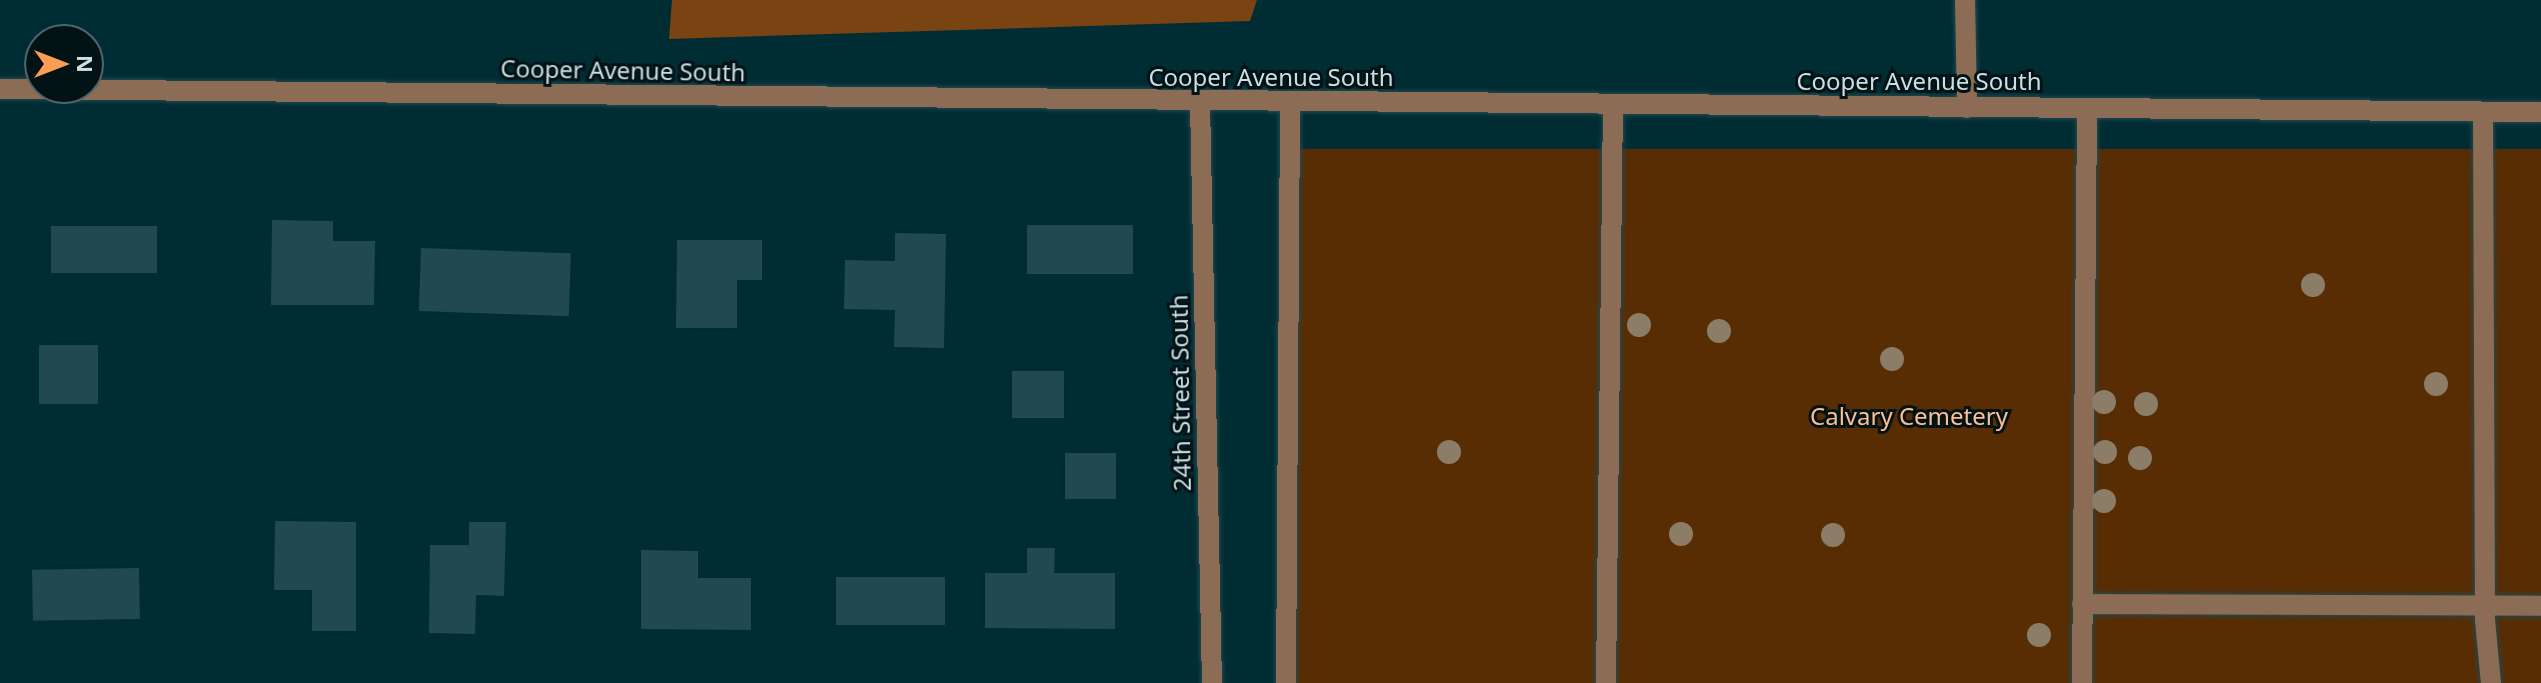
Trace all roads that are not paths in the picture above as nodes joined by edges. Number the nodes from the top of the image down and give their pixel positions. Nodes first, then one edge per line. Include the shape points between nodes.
1 (1965, 0) edge
2 (0, 89) edge
3 (1200, 102) junction
4 (1290, 103) junction
5 (1613, 105) junction
6 (1967, 108) junction
7 (2087, 109) junction
8 (2483, 112) junction
9 (2541, 112) edge
10 (2082, 604) junction
11 (2485, 606) junction
12 (2541, 606) edge
13 (1212, 683) edge
14 (1286, 683) edge
15 (1606, 683) edge
16 (2082, 683) edge
17 (2491, 683) edge

1 - 6 street
2 - 3 street, Cooper Avenue South
3 - 4 street, Cooper Avenue South
3 - 13 street, 24th Street South
4 - 5 street, Cooper Avenue South
4 - 14 street
5 - 6 street, Cooper Avenue South
5 - 15 street
6 - 7 street, Cooper Avenue South
7 - 8 street, Cooper Avenue South
7 - 10 street
8 - 9 street, Cooper Avenue South
8 - 11 street
10 - 11 street
10 - 16 street
11 - 12 street
11 - 17 street

